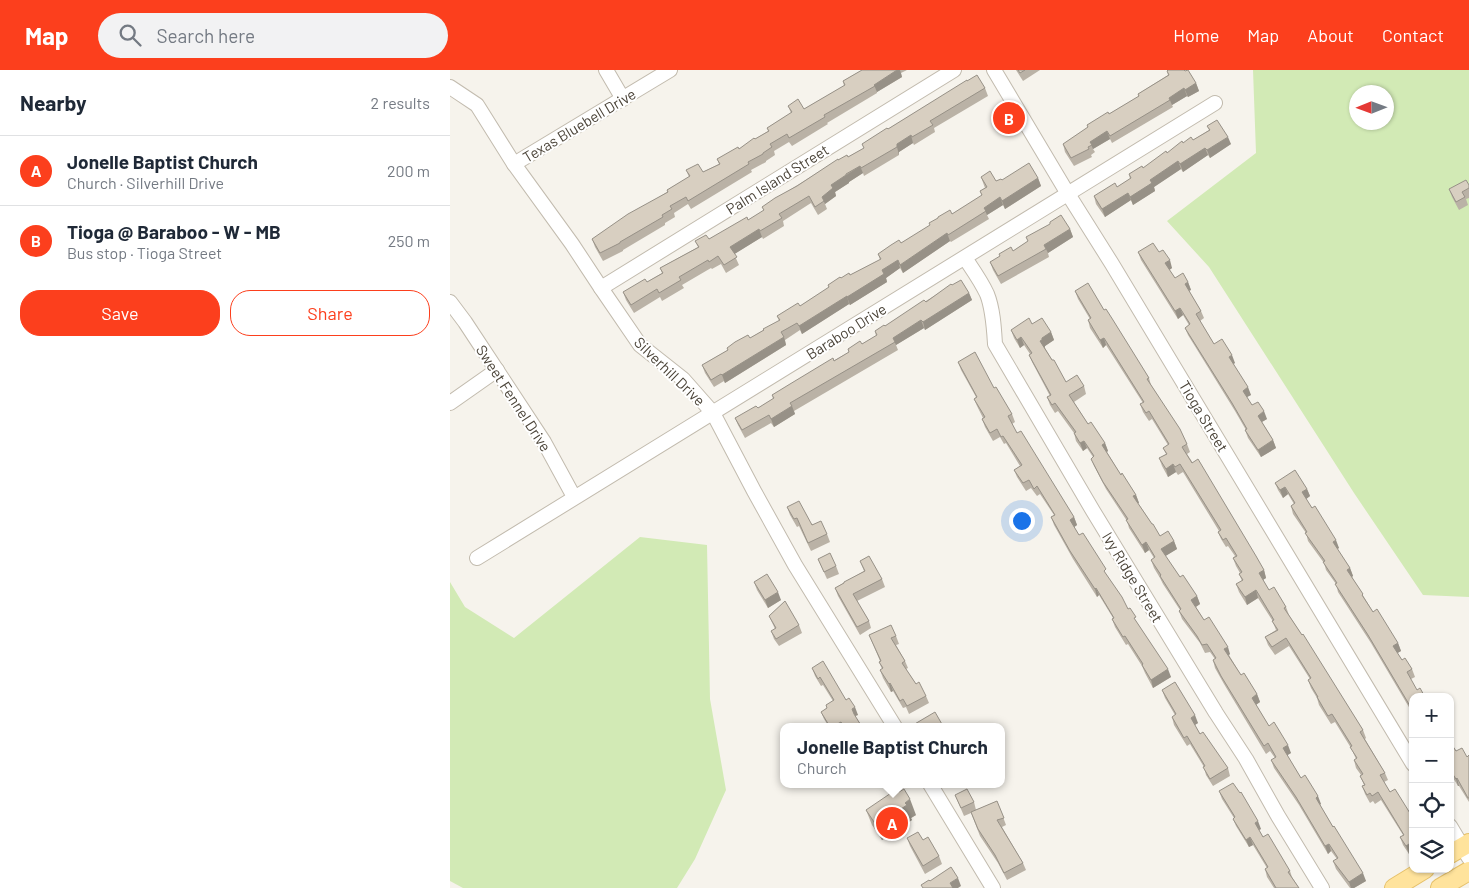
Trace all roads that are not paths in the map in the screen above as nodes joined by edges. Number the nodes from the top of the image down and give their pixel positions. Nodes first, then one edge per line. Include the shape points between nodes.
1 (606, 70) edge
2 (670, 70) edge
3 (954, 70) edge
4 (994, 70) edge
5 (450, 87) edge
6 (623, 99) junction
7 (1214, 103) dead end
8 (514, 164) junction
9 (1068, 194) junction
10 (965, 258) junction
11 (600, 288) junction
12 (450, 302) edge
13 (497, 370) junction
14 (450, 403) edge
15 (713, 413) junction
16 (574, 497) junction
17 (478, 558) dead end
18 (893, 723) edge
19 (1409, 757) edge
20 (932, 788) edge
21 (1451, 828) edge
22 (1463, 851) edge
23 (1469, 871) edge
24 (1419, 873) edge
25 (993, 888) edge
26 (1322, 888) edge
27 (1394, 888) edge
28 (1440, 888) edge

1 - 6 street
2 - 6 street, Texas Bluebell Drive
3 - 11 street, Palm Island Street
4 - 9 street, Tioga Street
5 - 8 street, Silverhill Drive via 477,105
6 - 8 street, Texas Bluebell Drive
7 - 9 street, Baraboo Drive
8 - 11 street, Silverhill Drive
9 - 10 street, Baraboo Drive
9 - 19 street, Tioga Street
10 - 15 street, Baraboo Drive
10 - 26 street, Ivy Ridge Street via 988,297 995,344
11 - 15 street, Silverhill Drive via 640,345 683,379
12 - 13 street, Sweet Fennel Drive
13 - 14 street
13 - 16 street, Sweet Fennel Drive via 544,442
15 - 16 street, Baraboo Drive
15 - 18 street, Silverhill Drive via 795,565
16 - 17 street, Baraboo Drive
20 - 25 street
21 - 22 street
23 - 28 main road
24 - 27 main road

